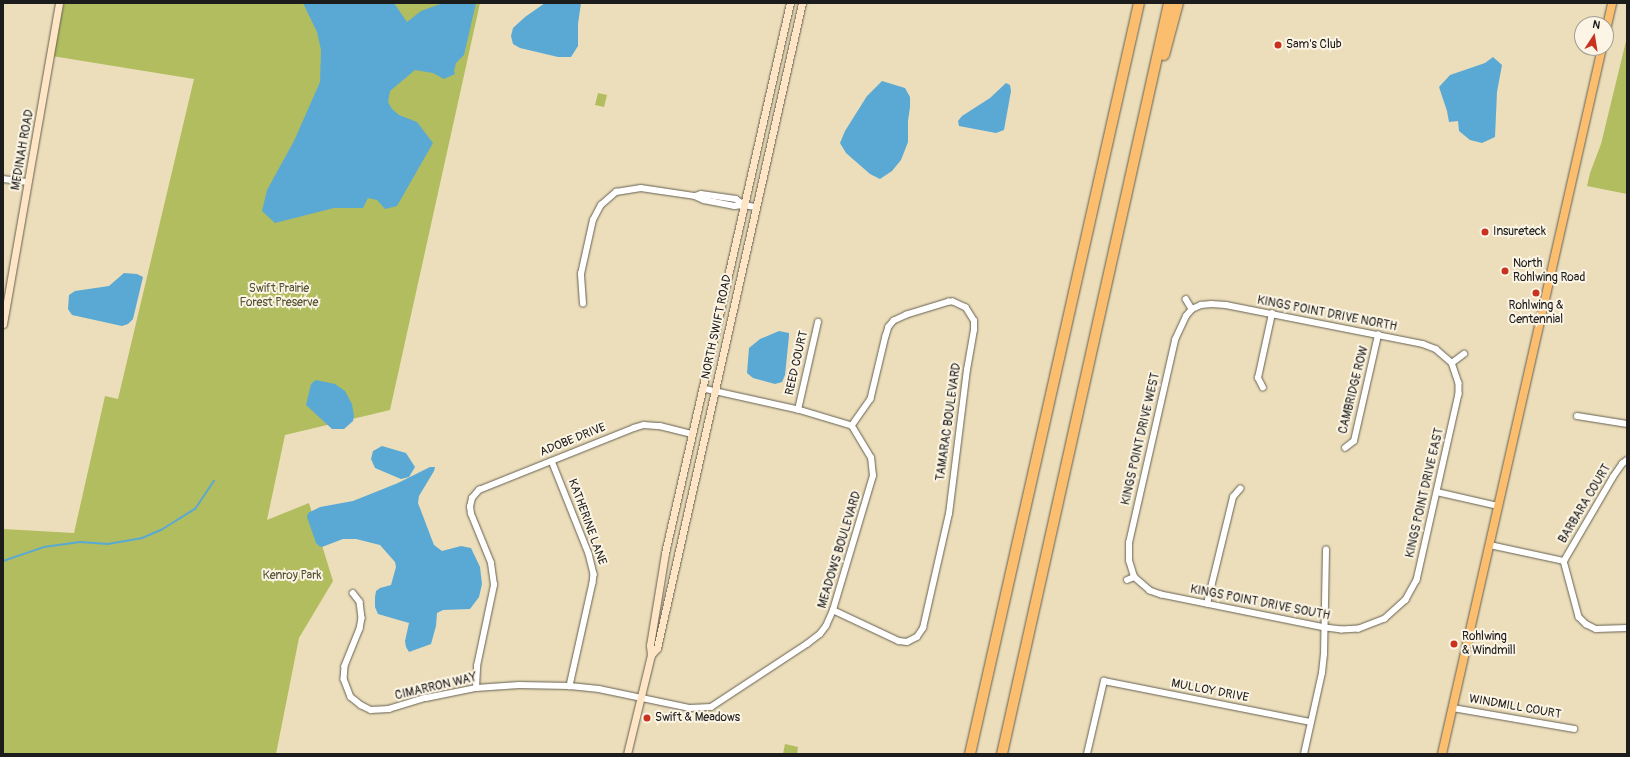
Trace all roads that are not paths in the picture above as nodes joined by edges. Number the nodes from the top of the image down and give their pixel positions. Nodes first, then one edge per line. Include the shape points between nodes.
1 (59, 3) edge
2 (790, 3) edge
3 (802, 3) edge
4 (1139, 3) edge
5 (1169, 3) edge
6 (1178, 3) edge
7 (1612, 3) edge
8 (1609, 16) edge
9 (1600, 56) edge
10 (1142, 130) junction
11 (3, 179) edge
12 (28, 182) junction
13 (744, 205) junction
14 (755, 207) junction
15 (1186, 299) dead end
16 (583, 304) dead end
17 (1192, 309) junction
18 (1272, 314) junction
19 (818, 322) dead end
20 (3, 324) edge
21 (1378, 335) junction
22 (1464, 354) dead end
23 (1452, 363) junction
24 (1263, 388) dead end
25 (703, 389) junction
26 (714, 391) junction
27 (798, 410) junction
28 (1577, 416) dead end
29 (1627, 424) edge
30 (852, 426) junction
31 (692, 434) junction
32 (1345, 448) dead end
33 (1627, 460) edge
34 (552, 461) junction
35 (1240, 489) dead end
36 (1437, 492) junction
37 (1498, 506) junction
38 (1490, 545) junction
39 (1326, 550) dead end
40 (1564, 561) junction
41 (1134, 577) junction
42 (1127, 580) dead end
43 (353, 593) dead end
44 (1207, 604) junction
45 (833, 610) junction
46 (1393, 613) joint
47 (1325, 628) junction
48 (1627, 628) edge
49 (651, 655) junction
50 (570, 686) junction
51 (476, 688) junction
52 (640, 698) junction
53 (1453, 708) junction
54 (1311, 722) junction
55 (1574, 729) dead end
56 (627, 754) edge
57 (970, 754) edge
58 (1003, 754) edge
59 (1087, 754) edge
60 (1304, 754) edge
61 (1442, 754) edge

1 - 12 street, MEDINAH ROAD
2 - 13 street, NORTH SWIFT ROAD
3 - 14 street, NORTH SWIFT ROAD
4 - 57 highway
5 - 10 highway
6 - 10 highway
7 - 8 main road
9 - 37 main road
10 - 58 highway
11 - 12 street
12 - 20 street, MEDINAH ROAD
13 - 14 street
13 - 16 street via 734,206 695,196 635,187 616,192 603,202 593,220 581,274
13 - 25 street, NORTH SWIFT ROAD
14 - 26 street, NORTH SWIFT ROAD
15 - 17 street
17 - 18 street, KINGS POINT DRIVE NORTH via 1211,304
17 - 41 street, KINGS POINT DRIVE WEST via 1175,340 1129,543 1128,557
18 - 21 street, KINGS POINT DRIVE NORTH
18 - 24 street via 1258,378
19 - 27 street, REED COURT
21 - 23 street, KINGS POINT DRIVE NORTH via 1430,346
21 - 32 street, CAMBRIDGE ROW via 1354,441
22 - 23 street
23 - 36 street, KINGS POINT DRIVE EAST via 1459,383 1459,394
25 - 26 street
25 - 31 street, NORTH SWIFT ROAD
26 - 27 street
26 - 49 street, NORTH SWIFT ROAD via 657,648
27 - 30 street
28 - 29 street
30 - 45 street, MEADOWS BOULEVARD via 871,458 873,476
30 - 45 street, TAMARAC BOULEVARD via 871,399 886,336 894,321 949,302 966,308 974,321 974,330 948,514 923,628 917,637 907,642 899,641
31 - 34 street, ADOBE DRIVE via 644,425
31 - 49 street, NORTH SWIFT ROAD via 665,553 650,646
33 - 40 street, BARBARA COURT via 1613,478
34 - 50 street, KATHERINE LANE via 589,554 594,574
34 - 51 street, ADOBE DRIVE via 479,490 470,502 471,514 491,564 494,585 477,666
35 - 44 street via 1233,497
36 - 37 street
36 - 46 street, KINGS POINT DRIVE EAST via 1417,580 1408,597
37 - 38 main road
38 - 40 street
38 - 53 main road
39 - 47 street
40 - 48 street via 1579,617 1596,629
41 - 42 street
41 - 44 street, KINGS POINT DRIVE SOUTH via 1150,591
43 - 51 street, CIMARRON WAY via 360,602 362,618 344,673 348,692 355,701 366,708 381,711 426,698
44 - 47 street, KINGS POINT DRIVE SOUTH
45 - 52 street, MEADOWS BOULEVARD via 820,634 710,707 690,708
46 - 47 street, KINGS POINT DRIVE SOUTH via 1377,623 1359,629
47 - 54 street via 1322,673
49 - 52 street, NORTH SWIFT ROAD
50 - 51 street, CIMARRON WAY via 519,685
50 - 52 street, CIMARRON WAY
52 - 56 street, NORTH SWIFT ROAD
53 - 55 street, WINDMILL COURT
53 - 61 main road
54 - 59 street, MULLOY DRIVE via 1104,681
54 - 60 street

